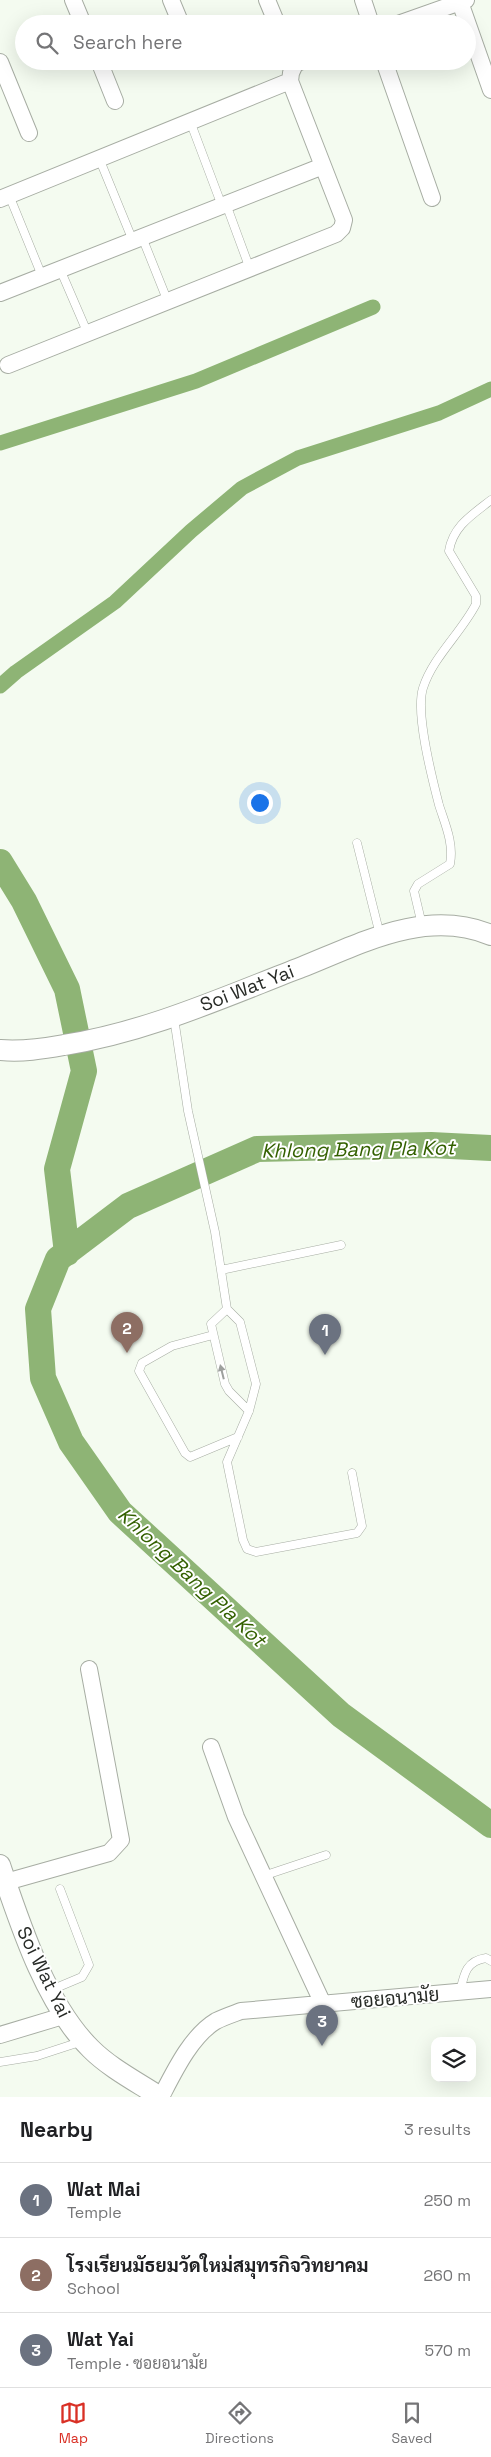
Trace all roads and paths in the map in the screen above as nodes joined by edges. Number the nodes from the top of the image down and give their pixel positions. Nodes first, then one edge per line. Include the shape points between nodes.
1 (73, 0) edge
2 (171, 0) edge
3 (267, 0) edge
4 (363, 0) edge
5 (458, 2) edge
6 (79, 15) edge
7 (177, 15) edge
8 (273, 15) edge
9 (368, 15) edge
10 (423, 15) edge
11 (463, 15) edge
12 (476, 50) edge
13 (0, 62) edge
14 (102, 70) edge
15 (292, 70) edge
16 (387, 70) edge
17 (290, 81) junction
18 (491, 90) edge
19 (115, 101) dead end
20 (190, 121) junction
21 (29, 133) dead end
22 (99, 158) junction
23 (323, 166) junction
24 (5, 197) edge
25 (432, 198) dead end
26 (224, 205) junction
27 (138, 239) junction
28 (60, 269) junction
29 (250, 269) junction
30 (42, 276) junction
31 (0, 293) edge
32 (168, 302) junction
33 (88, 334) junction
34 (8, 366) dead end
35 (491, 500) edge
36 (357, 843) dead end
37 (422, 925) junction
38 (491, 935) edge
39 (380, 936) junction
40 (174, 1016) junction
41 (0, 1050) edge
42 (341, 1245) dead end
43 (221, 1270) junction
44 (227, 1309) junction
45 (213, 1335) junction
46 (249, 1411) junction
47 (238, 1438) junction
48 (352, 1473) dead end
49 (89, 1668) dead end
50 (211, 1747) dead end
51 (326, 1855) dead end
52 (3, 1874) edge
53 (263, 1876) junction
54 (60, 1889) dead end
55 (491, 1961) edge
56 (491, 1989) edge
57 (50, 1990) junction
58 (460, 1992) junction
59 (323, 2004) junction
60 (63, 2016) junction
61 (0, 2035) edge
62 (83, 2041) junction
63 (0, 2062) edge
64 (161, 2097) edge

1 - 6 street
2 - 7 street
3 - 8 street
4 - 9 street
5 - 10 street
5 - 11 street
12 - 18 street
13 - 21 street
14 - 19 street
15 - 17 street
16 - 25 street
17 - 20 street
17 - 23 street
20 - 22 street
20 - 26 lane
22 - 24 street
22 - 27 lane
23 - 26 street
23 - 29 street via 344,220 342,228 336,234
24 - 30 lane
26 - 27 street
26 - 29 lane
27 - 28 street
27 - 32 lane
28 - 30 street
28 - 33 lane
29 - 32 street
30 - 31 street
32 - 33 street
33 - 34 street
35 - 37 lane via 461,523 450,543 448,551 476,596 476,604 431,672 421,695 423,729 452,855 450,864 418,884 414,891
36 - 39 lane
37 - 38 street, Soi Wat Yai via 449,925
37 - 39 street, Soi Wat Yai
39 - 40 street, Soi Wat Yai
40 - 41 street, Soi Wat Yai via 103,1039 19,1052
40 - 43 lane via 188,1111
42 - 43 lane
43 - 44 lane
44 - 45 lane via 211,1324
44 - 46 lane via 240,1322 256,1384
46 -> 45 lane via 225,1384
45 - 47 lane via 172,1346 142,1363 139,1371 190,1457
46 - 47 lane
47 - 48 lane via 227,1462 243,1540 248,1550 256,1552 357,1533 362,1526
49 - 52 street via 121,1840 109,1853
50 - 53 street via 236,1817
51 - 53 lane
52 - 57 street, Soi Wat Yai via 17,1916
53 - 59 street
54 - 57 lane via 88,1965 82,1977
55 - 58 lane via 476,1959 469,1965
56 - 58 street, ซอยอนามัย
57 - 60 street, Soi Wat Yai
58 - 59 street, ซอยอนามัย
59 - 64 street, ซอยอนามัย via 242,2011 215,2022 179,2063
60 - 61 street
60 - 62 street, Soi Wat Yai
62 - 63 lane via 37,2056
62 - 64 street, Soi Wat Yai

